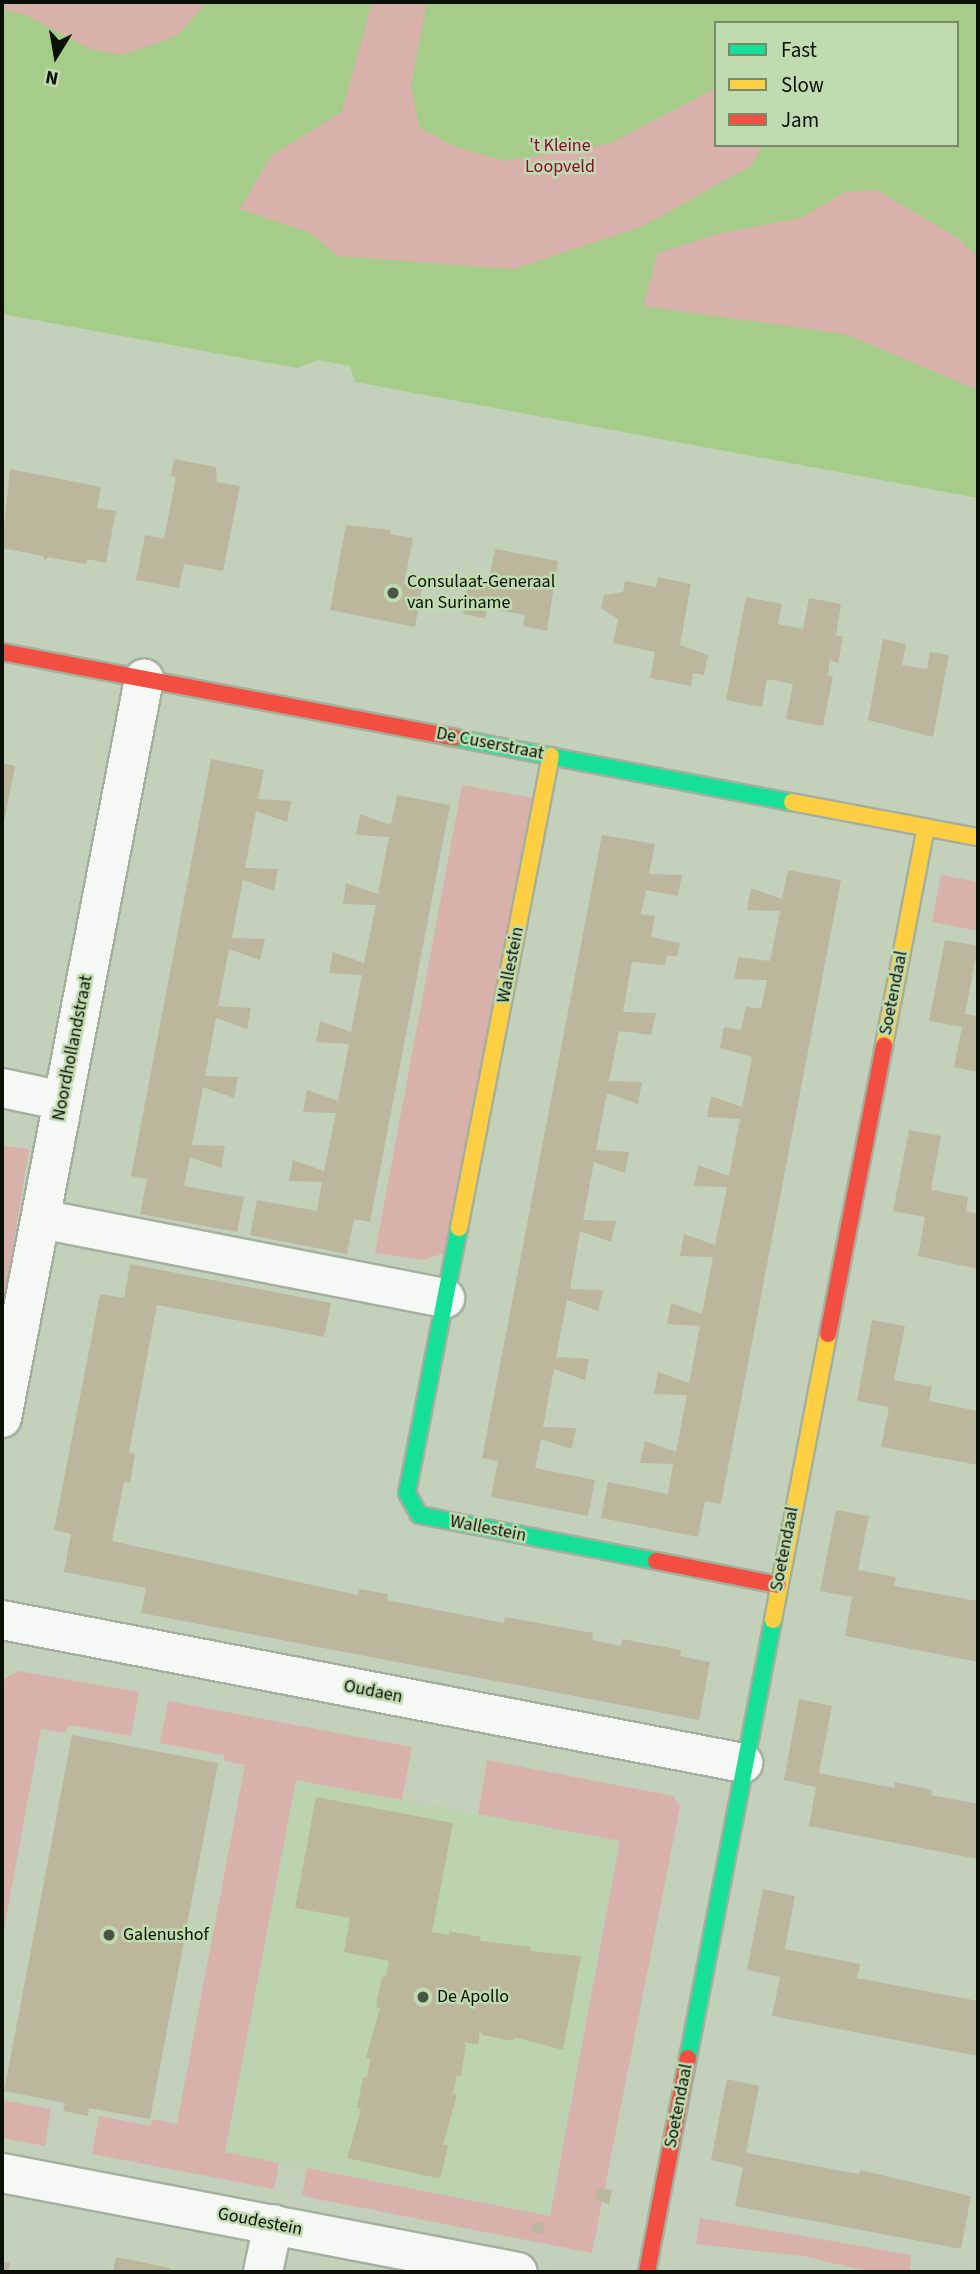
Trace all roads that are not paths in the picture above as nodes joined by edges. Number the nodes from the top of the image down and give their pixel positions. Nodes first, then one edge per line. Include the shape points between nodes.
1 (2, 652) edge
2 (144, 679) junction
3 (551, 756) junction
4 (926, 827) junction
5 (978, 837) edge
6 (2, 1088) edge
7 (63, 1101) junction
8 (41, 1219) junction
9 (445, 1298) junction
10 (2, 1418) edge
11 (778, 1585) junction
12 (2, 1620) edge
13 (743, 1763) junction
14 (2, 2173) edge
15 (273, 2224) junction
16 (263, 2272) edge
17 (518, 2272) edge
18 (647, 2272) edge

1 - 2 street, De Cuserstraat
2 - 3 street, De Cuserstraat
2 - 7 street, Noordhollandstraat
3 - 4 street, De Cuserstraat
3 - 9 street, Wallestein
4 - 5 street, De Cuserstraat
4 - 11 street, Soetendaal
6 - 7 street
7 - 8 street, Noordhollandstraat
8 - 9 street
8 - 10 street, Noordhollandstraat
9 - 11 street, Wallestein via 407,1493 418,1515
11 - 13 street, Soetendaal
12 - 13 street, Oudaen
13 - 18 street, Soetendaal
14 - 15 street, Goudestein
15 - 16 street
15 - 17 street, Goudestein

